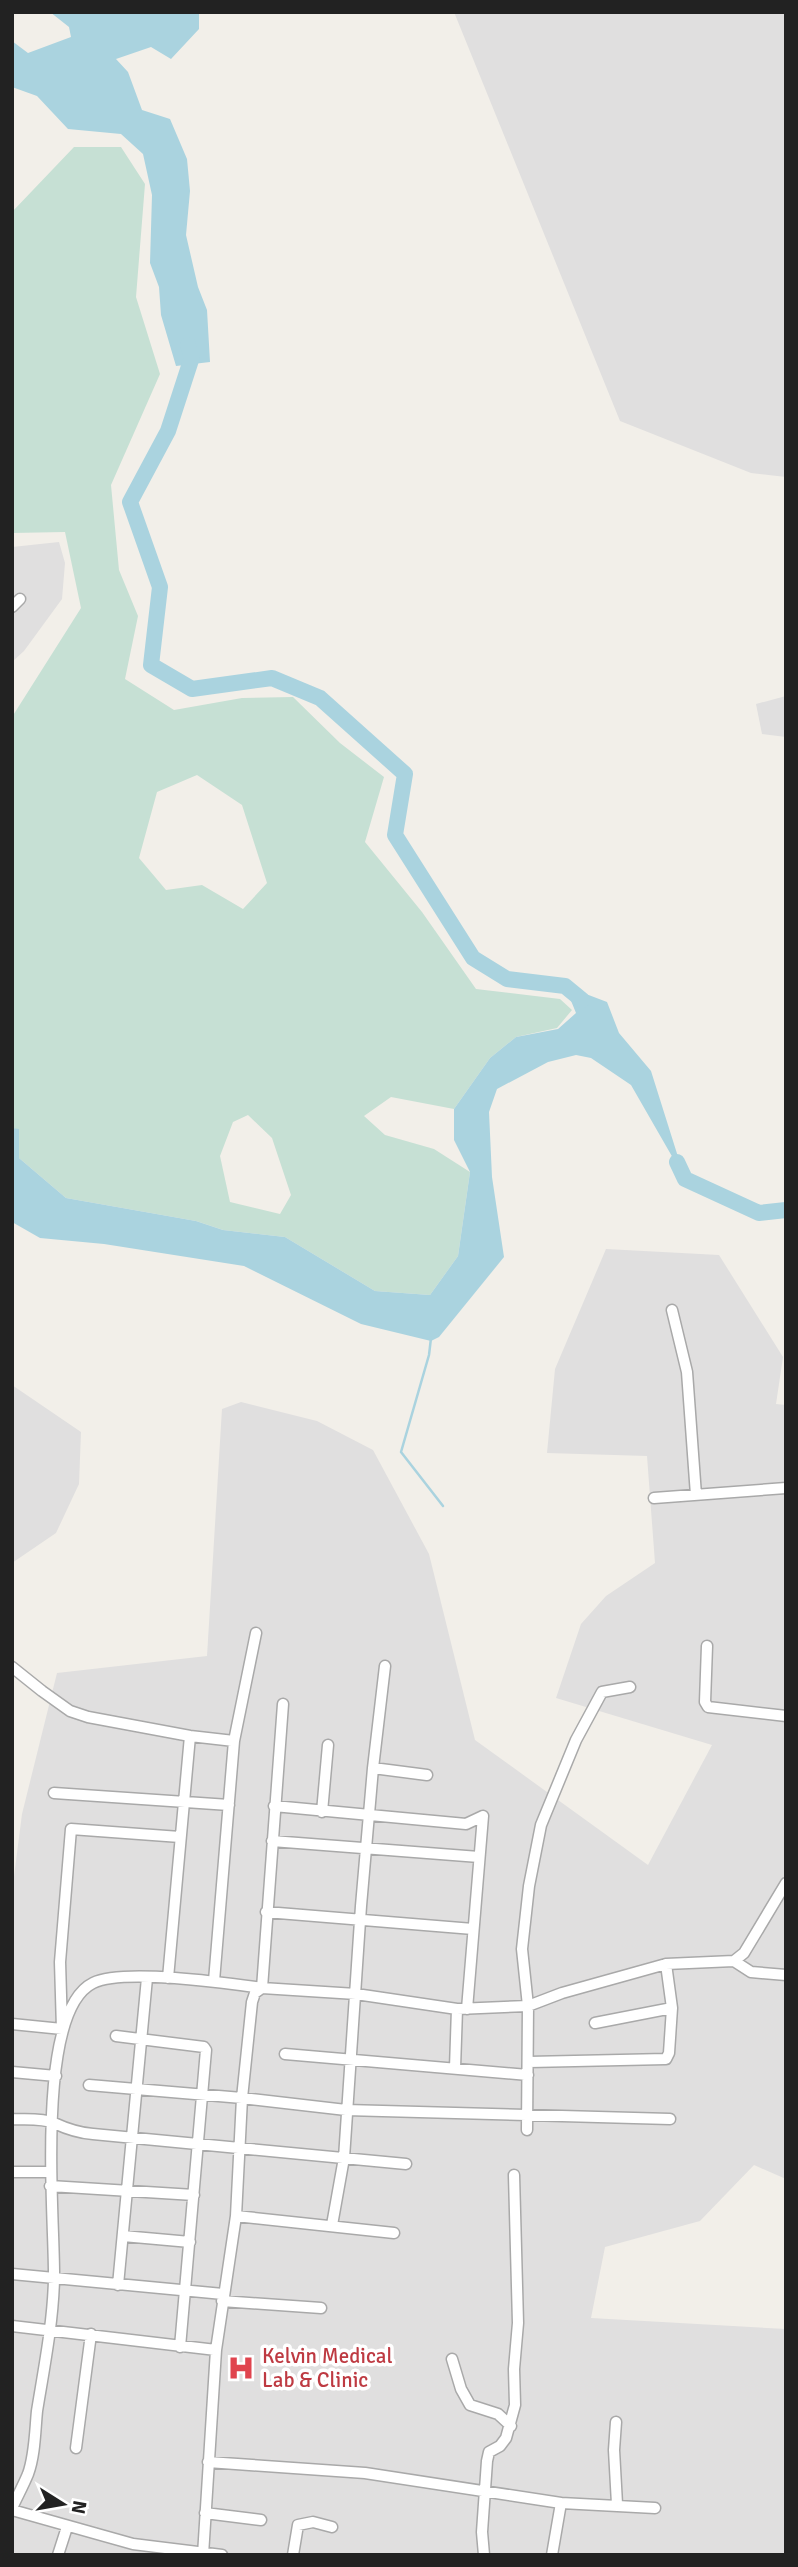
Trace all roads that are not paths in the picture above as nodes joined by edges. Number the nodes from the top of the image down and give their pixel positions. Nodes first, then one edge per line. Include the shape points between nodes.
1 (672, 1310) dead end
2 (786, 1488) edge
3 (696, 1495) junction
4 (654, 1498) dead end
5 (256, 1633) dead end
6 (707, 1646) dead end
7 (386, 1666) dead end
8 (12, 1667) edge
9 (630, 1687) dead end
10 (283, 1704) dead end
11 (786, 1716) edge
12 (190, 1736) junction
13 (234, 1741) junction
14 (328, 1745) dead end
15 (373, 1768) junction
16 (427, 1775) dead end
17 (54, 1793) dead end
18 (183, 1802) junction
19 (229, 1805) junction
20 (274, 1806) junction
21 (322, 1812) junction
22 (369, 1815) junction
23 (180, 1837) junction
24 (272, 1841) junction
25 (366, 1847) junction
26 (480, 1857) junction
27 (786, 1882) edge
28 (267, 1912) junction
29 (360, 1921) junction
30 (473, 1929) junction
31 (734, 1961) junction
32 (666, 1964) junction
33 (786, 1975) edge
34 (147, 1978) junction
35 (168, 1978) junction
36 (214, 1981) junction
37 (262, 1988) junction
38 (356, 1994) junction
39 (528, 2006) junction
40 (672, 2008) junction
41 (462, 2009) junction
42 (595, 2023) dead end
43 (12, 2024) edge
44 (62, 2029) junction
45 (116, 2036) dead end
46 (141, 2040) junction
47 (285, 2054) dead end
48 (352, 2059) junction
49 (529, 2062) junction
50 (455, 2068) junction
51 (12, 2072) edge
52 (528, 2075) junction
53 (56, 2076) junction
54 (89, 2085) dead end
55 (137, 2090) junction
56 (202, 2095) junction
57 (242, 2098) junction
58 (346, 2110) junction
59 (527, 2115) junction
60 (12, 2119) edge
61 (670, 2119) dead end
62 (52, 2122) junction
63 (527, 2130) dead end
64 (132, 2137) junction
65 (199, 2144) junction
66 (240, 2147) junction
67 (344, 2158) junction
68 (406, 2164) dead end
69 (12, 2172) edge
70 (50, 2172) junction
71 (514, 2175) dead end
72 (50, 2186) junction
73 (127, 2190) junction
74 (194, 2195) junction
75 (236, 2217) junction
76 (332, 2225) junction
77 (394, 2233) dead end
78 (123, 2236) junction
79 (190, 2242) junction
80 (12, 2274) edge
81 (54, 2280) junction
82 (118, 2285) junction
83 (186, 2291) junction
84 (223, 2298) junction
85 (321, 2308) dead end
86 (12, 2326) edge
87 (49, 2329) junction
88 (91, 2334) junction
89 (180, 2347) junction
90 (216, 2350) junction
91 (452, 2359) dead end
92 (616, 2422) dead end
93 (511, 2426) junction
94 (76, 2448) dead end
95 (208, 2462) junction
96 (486, 2490) junction
97 (561, 2503) junction
98 (617, 2504) junction
99 (655, 2508) dead end
100 (12, 2509) edge
101 (205, 2513) junction
102 (261, 2520) dead end
103 (67, 2527) junction
104 (332, 2527) dead end
105 (132, 2550) edge
106 (203, 2554) edge
107 (58, 2555) edge
108 (222, 2555) edge
109 (293, 2555) edge
110 (484, 2555) edge
111 (552, 2555) edge

1 - 3 street via 687,1372
2 - 3 street
3 - 4 street
5 - 13 street
6 - 11 street via 708,1707
7 - 15 street
8 - 12 street via 71,1711
9 - 39 street via 602,1692 576,1740 541,1825 522,1949
10 - 20 street
12 - 13 street
12 - 18 street
13 - 19 street
14 - 21 street
15 - 16 street
15 - 22 street
17 - 18 street
18 - 19 street
18 - 23 street
19 - 36 street
20 - 21 street
20 - 24 street
21 - 22 street
22 - 25 street
22 - 26 street via 466,1824 483,1816
23 - 35 street
23 - 44 street via 71,1829 60,1962
24 - 25 street
24 - 28 street
25 - 26 street
25 - 29 street
26 - 30 street
27 - 31 street via 744,1953
28 - 29 street
28 - 37 street
29 - 30 street
29 - 38 street
30 - 41 street
31 - 32 street
31 - 33 street via 751,1972
32 - 39 street
32 - 40 street
34 - 35 street
34 - 44 street via 93,1983 74,2002
34 - 46 street
35 - 36 street
36 - 37 street
37 - 38 street
37 - 57 street via 252,2002
38 - 41 street
38 - 48 street
39 - 41 street
39 - 49 street
40 - 42 street
40 - 49 street via 666,2059
41 - 50 street
43 - 44 street
44 - 53 street
45 - 46 street
46 - 55 street
46 - 56 street via 204,2047
47 - 48 street
48 - 50 street
48 - 58 street
49 - 52 street
50 - 52 street
51 - 53 street
52 - 59 street
53 - 62 street
54 - 55 street
55 - 56 street
55 - 64 street
56 - 57 street
56 - 65 street
57 - 58 street
57 - 66 street
58 - 59 street
58 - 67 street
59 - 61 street
59 - 63 street
60 - 62 street
62 - 64 street via 76,2132
62 - 70 street
64 - 65 street
64 - 73 street
65 - 66 street
65 - 74 street
66 - 67 street
66 - 75 street
67 - 68 street
67 - 76 street
69 - 70 street
70 - 72 street
71 - 93 street via 519,2323
72 - 73 street
72 - 81 street
73 - 74 street
73 - 78 street
74 - 79 street
75 - 76 street
75 - 84 street
76 - 77 street
78 - 79 street
78 - 82 street
79 - 83 street
80 - 81 street
81 - 82 street
81 - 87 street
82 - 83 street
83 - 84 street
83 - 89 street
84 - 85 street
84 - 90 street
86 - 87 street
87 - 88 street
87 - 100 street via 29,2472
88 - 89 street
88 - 94 street
89 - 90 street
90 - 95 street
91 - 93 street via 470,2404 498,2414
92 - 98 street
93 - 96 street via 500,2446 489,2452
95 - 96 street via 365,2473
95 - 101 street
96 - 97 street
96 - 110 street
97 - 98 street
97 - 111 street
98 - 99 street
100 - 103 street
101 - 102 street
101 - 106 street
103 - 105 street
103 - 107 street
104 - 109 street via 313,2522 298,2525
105 - 106 street
106 - 108 street

